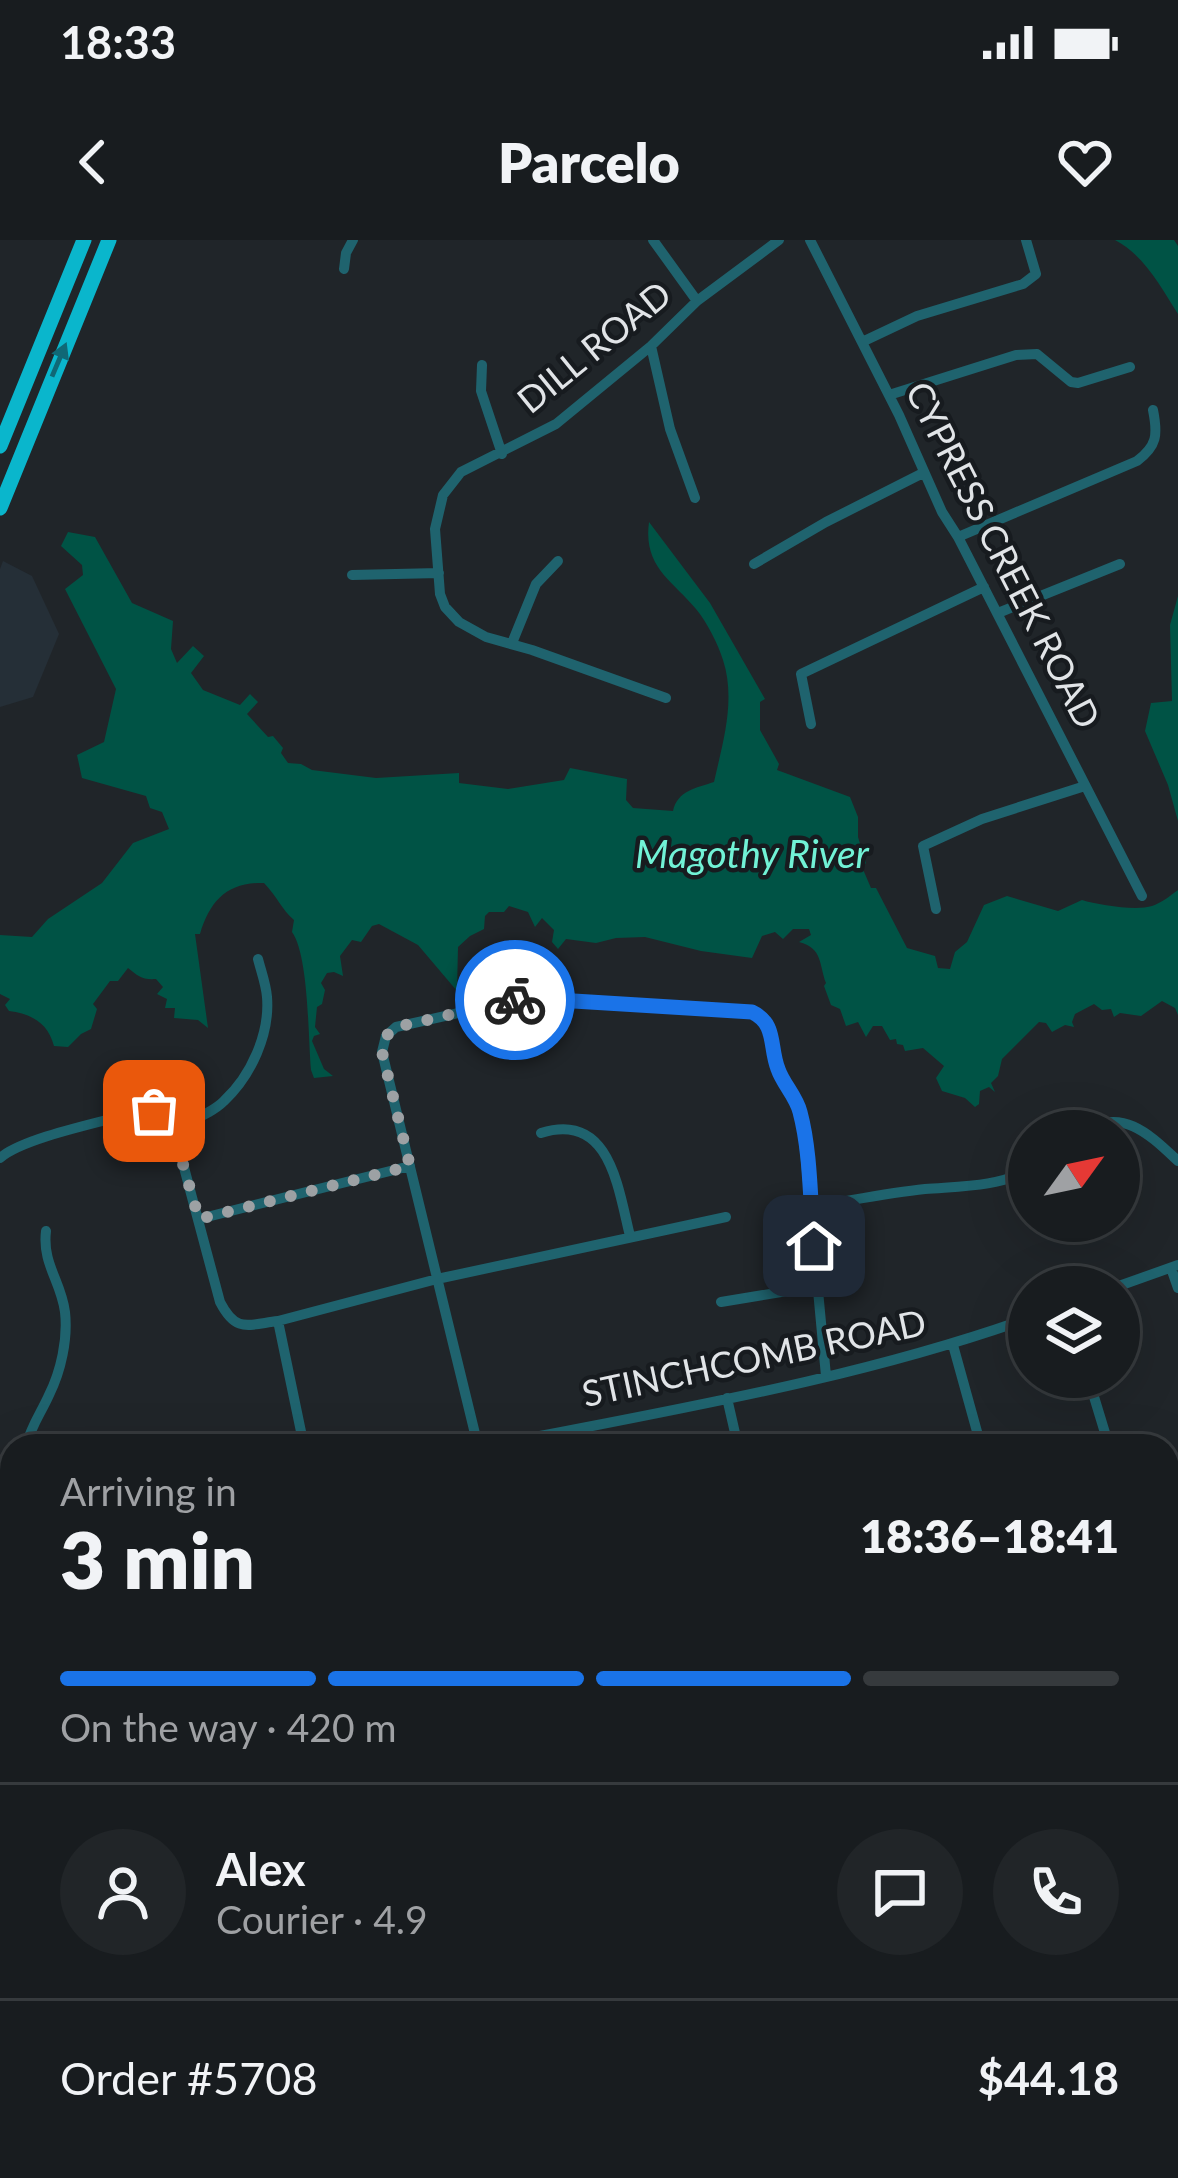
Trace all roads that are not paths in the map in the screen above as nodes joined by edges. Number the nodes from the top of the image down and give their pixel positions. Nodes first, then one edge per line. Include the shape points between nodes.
1 (84, 240) edge
2 (109, 240) edge
3 (353, 240) edge
4 (653, 240) edge
5 (779, 240) edge
6 (810, 240) edge
7 (1026, 240) edge
8 (344, 269) dead end
9 (697, 301) junction
10 (862, 342) junction
11 (651, 346) junction
12 (482, 365) dead end
13 (1130, 367) dead end
14 (21, 393) junction
15 (890, 395) junction
16 (40, 405) junction
17 (1153, 410) dead end
18 (0, 446) edge
19 (502, 454) junction
20 (923, 473) junction
21 (695, 498) dead end
22 (0, 508) edge
23 (958, 537) junction
24 (558, 561) dead end
25 (754, 564) dead end
26 (1120, 564) dead end
27 (439, 573) junction
28 (352, 575) dead end
29 (984, 587) junction
30 (998, 614) junction
31 (512, 644) junction
32 (666, 698) dead end
33 (811, 724) dead end
34 (1085, 786) junction
35 (1142, 896) dead end
36 (936, 909) dead end
37 (258, 959) dead end
38 (1140, 1128) edge
39 (173, 1130) junction
40 (541, 1133) dead end
41 (0, 1158) edge
42 (1178, 1161) edge
43 (410, 1166) junction
44 (1008, 1179) edge
45 (810, 1207) junction
46 (726, 1217) dead end
47 (199, 1219) junction
48 (46, 1231) dead end
49 (630, 1236) junction
50 (1175, 1266) edge
51 (1140, 1278) edge
52 (437, 1279) junction
53 (818, 1286) junction
54 (1178, 1288) edge
55 (721, 1302) dead end
56 (278, 1321) junction
57 (1008, 1326) edge
58 (953, 1346) junction
59 (826, 1376) junction
60 (727, 1398) junction
61 (1094, 1398) edge
62 (30, 1434) edge
63 (302, 1434) edge
64 (475, 1434) edge
65 (549, 1434) edge
66 (734, 1434) edge
67 (978, 1434) edge
68 (1105, 1434) edge

1 - 14 highway
16 -> 2 highway
3 - 8 street
4 - 9 street
5 - 9 street, DILL ROAD
6 - 10 street, CYPRESS CREEK ROAD
7 - 10 street via 1036,274 1023,284 916,316
9 - 11 street, DILL ROAD
10 - 15 street, CYPRESS CREEK ROAD
11 - 19 street, DILL ROAD via 556,424
11 - 21 street
12 - 19 street via 481,391
13 - 15 street via 1071,382 1030,352
14 - 16 highway
14 - 18 highway
15 - 20 street, CYPRESS CREEK ROAD
16 - 22 highway
17 - 23 street via 1151,450 1137,461
19 - 27 street, DILL ROAD via 461,472 445,490 435,529
20 - 23 street, CYPRESS CREEK ROAD
20 - 25 street
23 - 29 street, CYPRESS CREEK ROAD
24 - 31 street via 536,584
26 - 30 street
27 - 28 street
27 - 31 street, DILL ROAD via 451,615
29 - 30 street, CYPRESS CREEK ROAD
29 - 33 street via 801,674
30 - 34 street, CYPRESS CREEK ROAD
31 - 32 street, DILL ROAD
34 - 35 street, CYPRESS CREEK ROAD
34 - 36 street via 923,846
37 - 39 street via 267,996 257,1054 222,1104
38 - 42 street
39 - 41 street via 166,1116 141,1111
39 - 47 street
40 - 49 street via 572,1128 603,1150
43 - 45 street via 382,1052 396,1027 525,998 752,1012 771,1029 776,1064 799,1106
43 - 47 street
43 - 52 street
44 - 45 street
45 - 53 street
46 - 49 street
47 - 56 street via 228,1318 245,1326
48 - 62 street via 65,1341
49 - 52 street
50 - 51 street
50 - 54 street
52 - 56 street
52 - 64 street
53 - 55 street
53 - 59 street
56 - 63 street
57 - 58 street, STINCHCOMB ROAD
58 - 59 street, STINCHCOMB ROAD
58 - 67 street
59 - 60 street, STINCHCOMB ROAD
60 - 65 street, STINCHCOMB ROAD
60 - 66 street
61 - 68 street

